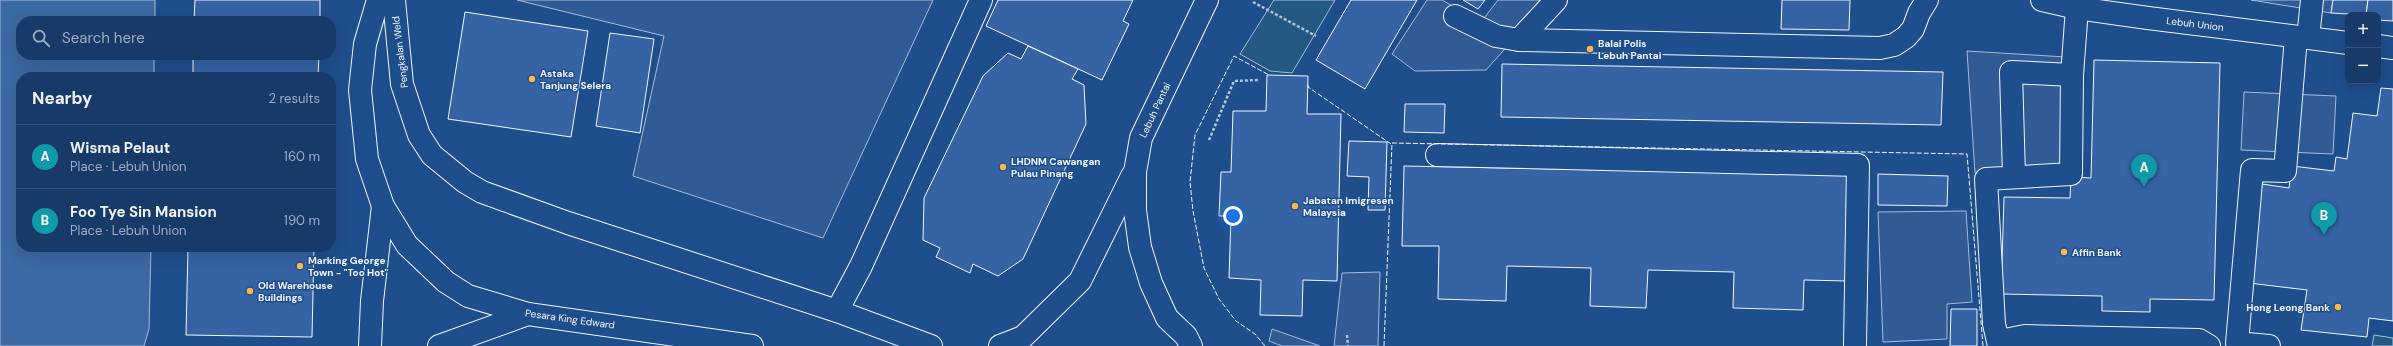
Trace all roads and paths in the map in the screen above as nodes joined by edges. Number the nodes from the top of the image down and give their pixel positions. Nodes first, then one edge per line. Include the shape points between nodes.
1 (378, 0) edge
2 (394, 0) edge
3 (981, 0) edge
4 (1207, 0) edge
5 (1556, 0) edge
6 (1927, 0) edge
7 (2042, 0) edge
8 (2312, 0) edge
9 (1252, 2) dead end
10 (2077, 8) junction
11 (2149, 9) edge
12 (1455, 16) dead end
13 (1316, 36) dead end
14 (2302, 38) junction
15 (1519, 40) junction
16 (2345, 43) edge
17 (2381, 46) edge
18 (2393, 48) edge
19 (2072, 75) junction
20 (1258, 80) dead end
21 (1210, 140) dead end
22 (1437, 155) dead end
23 (1135, 172) junction
24 (2014, 176) junction
25 (383, 206) junction
26 (837, 311) junction
27 (528, 314) junction
28 (1347, 335) dead end
29 (1192, 343) edge
30 (370, 346) edge
31 (439, 346) edge
32 (752, 346) edge
33 (931, 346) edge
34 (1000, 346) edge
35 (1348, 346) edge
36 (1855, 346) edge
37 (1999, 346) edge
38 (2209, 346) edge
39 (2269, 346) edge

1 - 25 main road, Pesara King Edward via 365,44 360,90 367,159 373,183
2 - 26 main road, Pengkalan Weld via 402,84 418,135 432,156 482,192 568,223
3 - 26 main road
4 - 23 main road, Lebuh Pantai via 1141,138
5 - 15 main road
6 - 15 main road via 1913,30 1906,38 1894,45 1880,48
7 - 10 main road, Lebuh Union
8 - 14 main road
9 - 13 path
10 - 11 main road, Lebuh Union
10 - 19 main road
11 - 14 main road, Lebuh Union
12 - 15 main road via 1496,36
14 - 16 main road, Lebuh Union
14 - 39 main road via 2286,171 2252,170 2237,343
17 - 18 main road
19 - 24 main road via 2071,174
19 - 24 main road via 2011,72
20 - 21 path via 1234,81
22 - 36 main road via 1858,165
23 - 29 main road, Lebuh Pantai via 1135,210 1140,247 1151,283 1167,318
23 - 34 main road via 1080,281 1023,337
24 - 37 main road via 1986,179 1994,324
25 - 27 main road, Pesara King Edward via 407,244 446,282 468,296
25 - 30 main road via 372,302
26 - 33 main road
27 - 31 main road
27 - 32 main road, Pesara King Edward
28 - 35 path
37 - 38 main road via 2005,340 2025,336 2199,340

